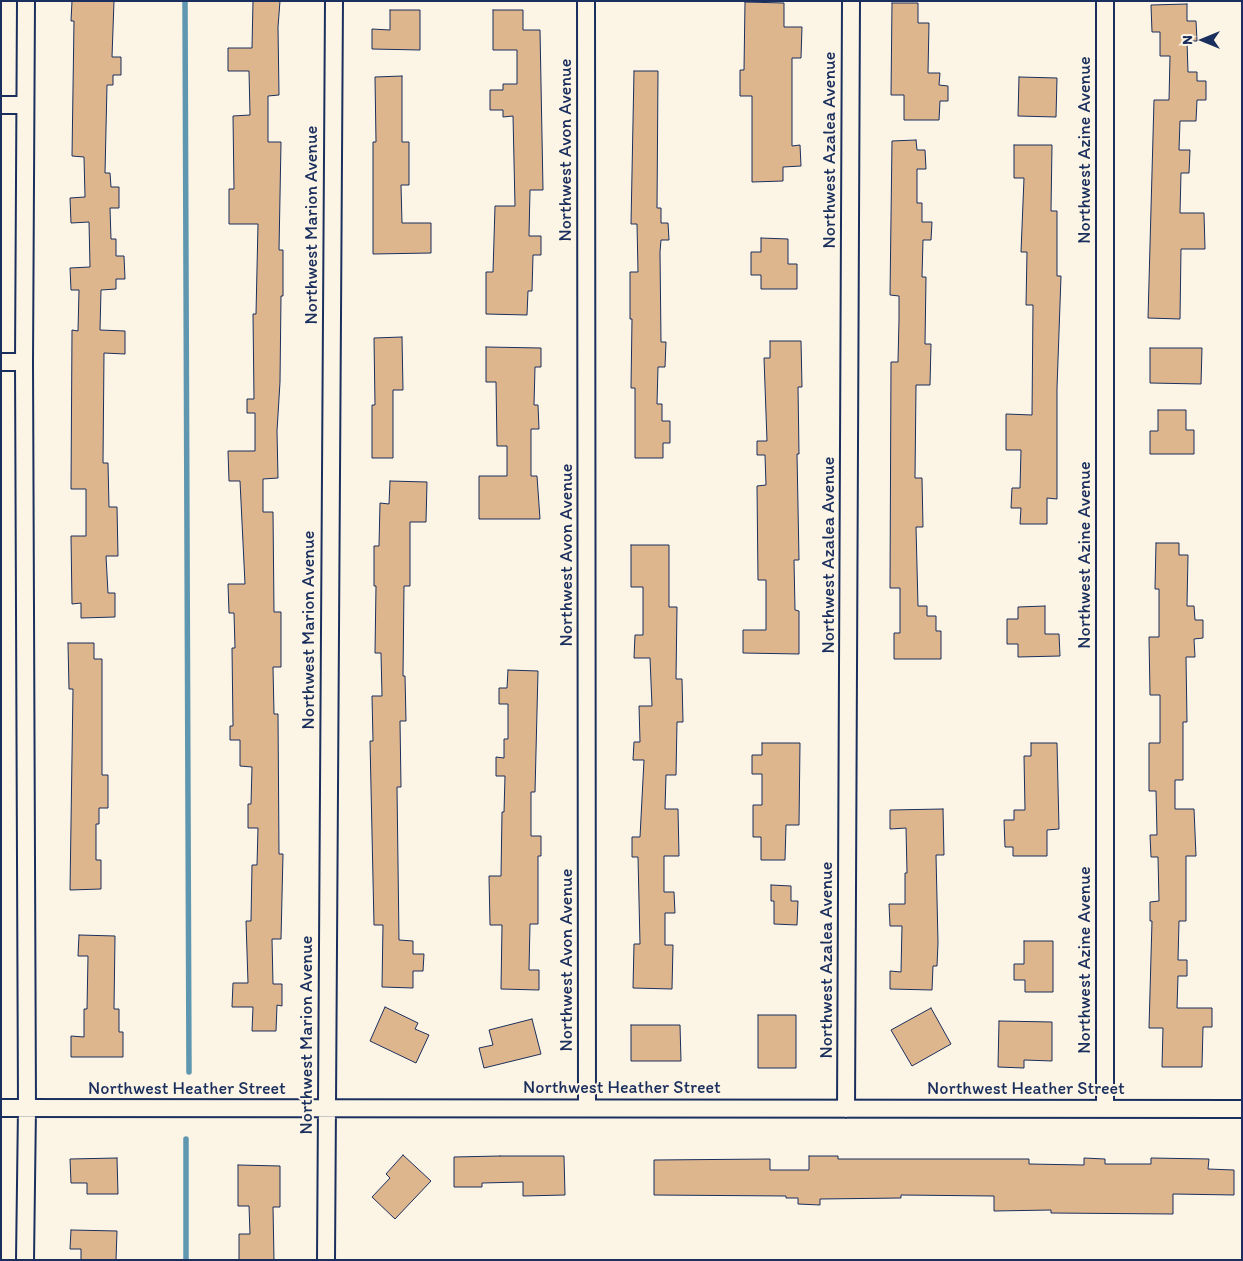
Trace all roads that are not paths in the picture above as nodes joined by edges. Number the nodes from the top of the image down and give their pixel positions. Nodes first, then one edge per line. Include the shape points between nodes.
1 (26, 1) edge
2 (334, 1) edge
3 (586, 1) edge
4 (851, 1) edge
5 (1105, 1) edge
6 (1, 105) edge
7 (24, 105) junction
8 (1, 362) edge
9 (24, 362) junction
10 (1, 1108) edge
11 (27, 1108) junction
12 (587, 1108) junction
13 (1105, 1108) junction
14 (326, 1109) junction
15 (846, 1109) junction
16 (1242, 1109) edge
17 (25, 1260) edge
18 (326, 1260) edge

1 - 7 street
2 - 14 street, Northwest Marion Avenue
3 - 12 street, Northwest Avon Avenue
4 - 15 street, Northwest Azalea Avenue
5 - 13 street, Northwest Azine Avenue
6 - 7 street
7 - 9 street
8 - 9 street
9 - 11 street
10 - 11 street, Northwest Heather Street
11 - 14 street, Northwest Heather Street
11 - 17 street
12 - 14 street, Northwest Heather Street
12 - 15 street, Northwest Heather Street
13 - 15 street, Northwest Heather Street
13 - 16 street, Northwest Heather Street
14 - 18 street, Northwest Marion Avenue

